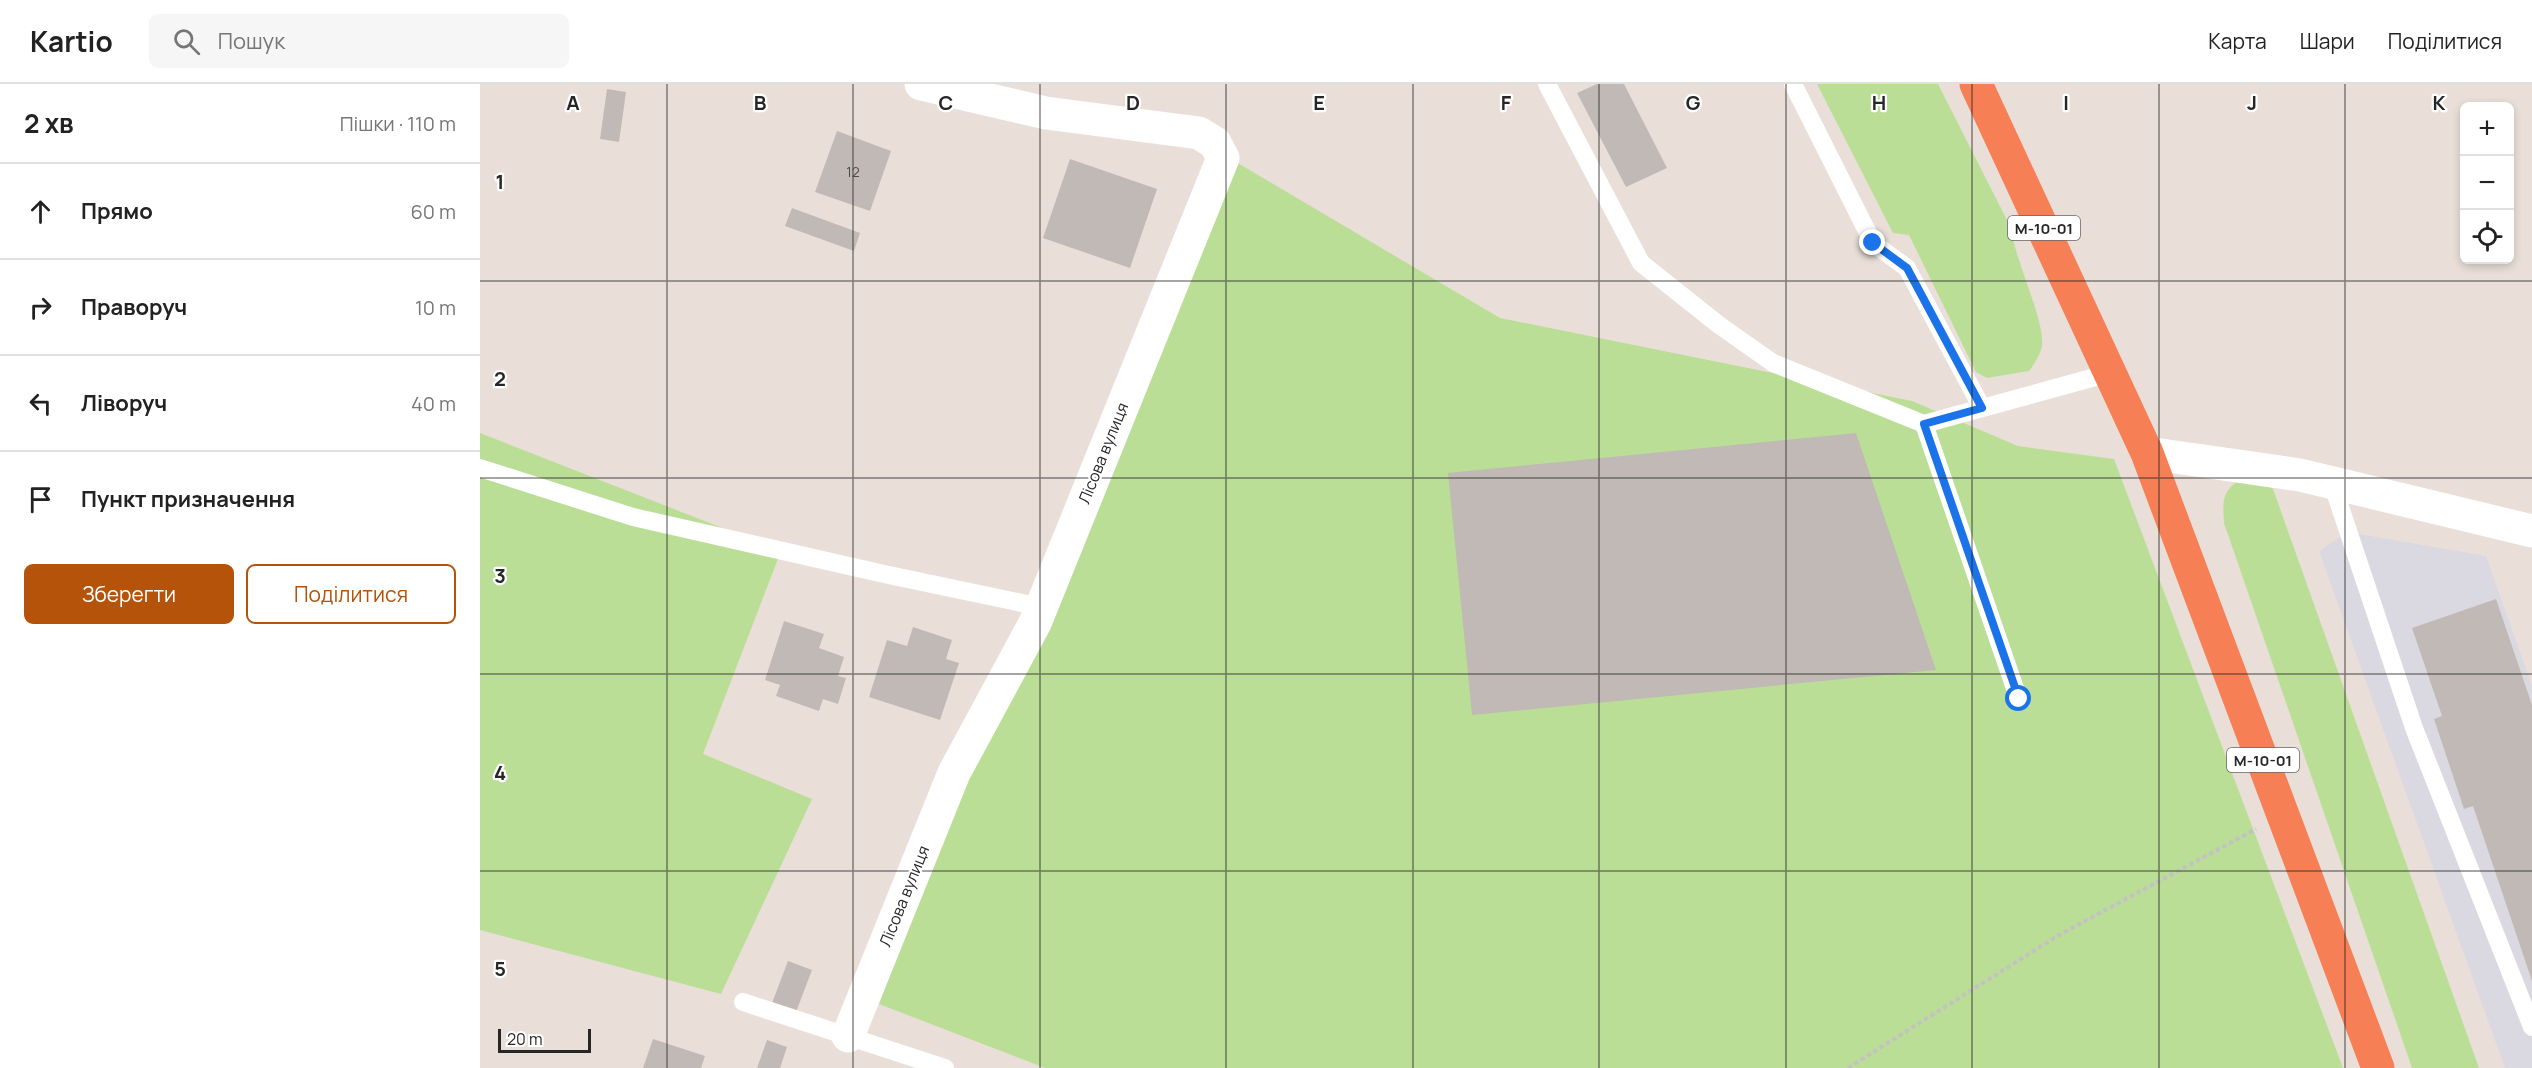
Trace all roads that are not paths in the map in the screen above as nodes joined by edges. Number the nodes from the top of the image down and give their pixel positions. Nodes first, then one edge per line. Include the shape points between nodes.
1 (921, 84) edge
2 (1548, 84) edge
3 (1793, 84) edge
4 (1976, 84) edge
5 (2110, 373) junction
6 (1982, 408) junction
7 (1924, 424) junction
8 (2147, 453) junction
9 (480, 468) edge
10 (2332, 483) junction
11 (2532, 531) edge
12 (1041, 607) junction
13 (2019, 699) dead end
14 (743, 1002) dead end
15 (2532, 1027) edge
16 (848, 1036) junction
17 (945, 1068) edge
18 (2378, 1068) edge

1 - 12 street, Лісова вулиця via 1046,113 1199,133 1215,143 1223,158
2 - 7 lane via 1641,263 1773,363
3 - 6 lane via 1873,243 1907,268
4 - 5 highway, М-10-01
5 - 6 lane
5 - 8 highway, М-10-01
6 - 7 lane
7 - 13 lane
8 - 10 street
8 - 18 highway, М-10-01
9 - 12 lane via 633,517
10 - 11 street
10 - 15 lane via 2414,728
12 - 16 street, Лісова вулиця via 954,772
14 - 16 lane
16 - 17 lane

